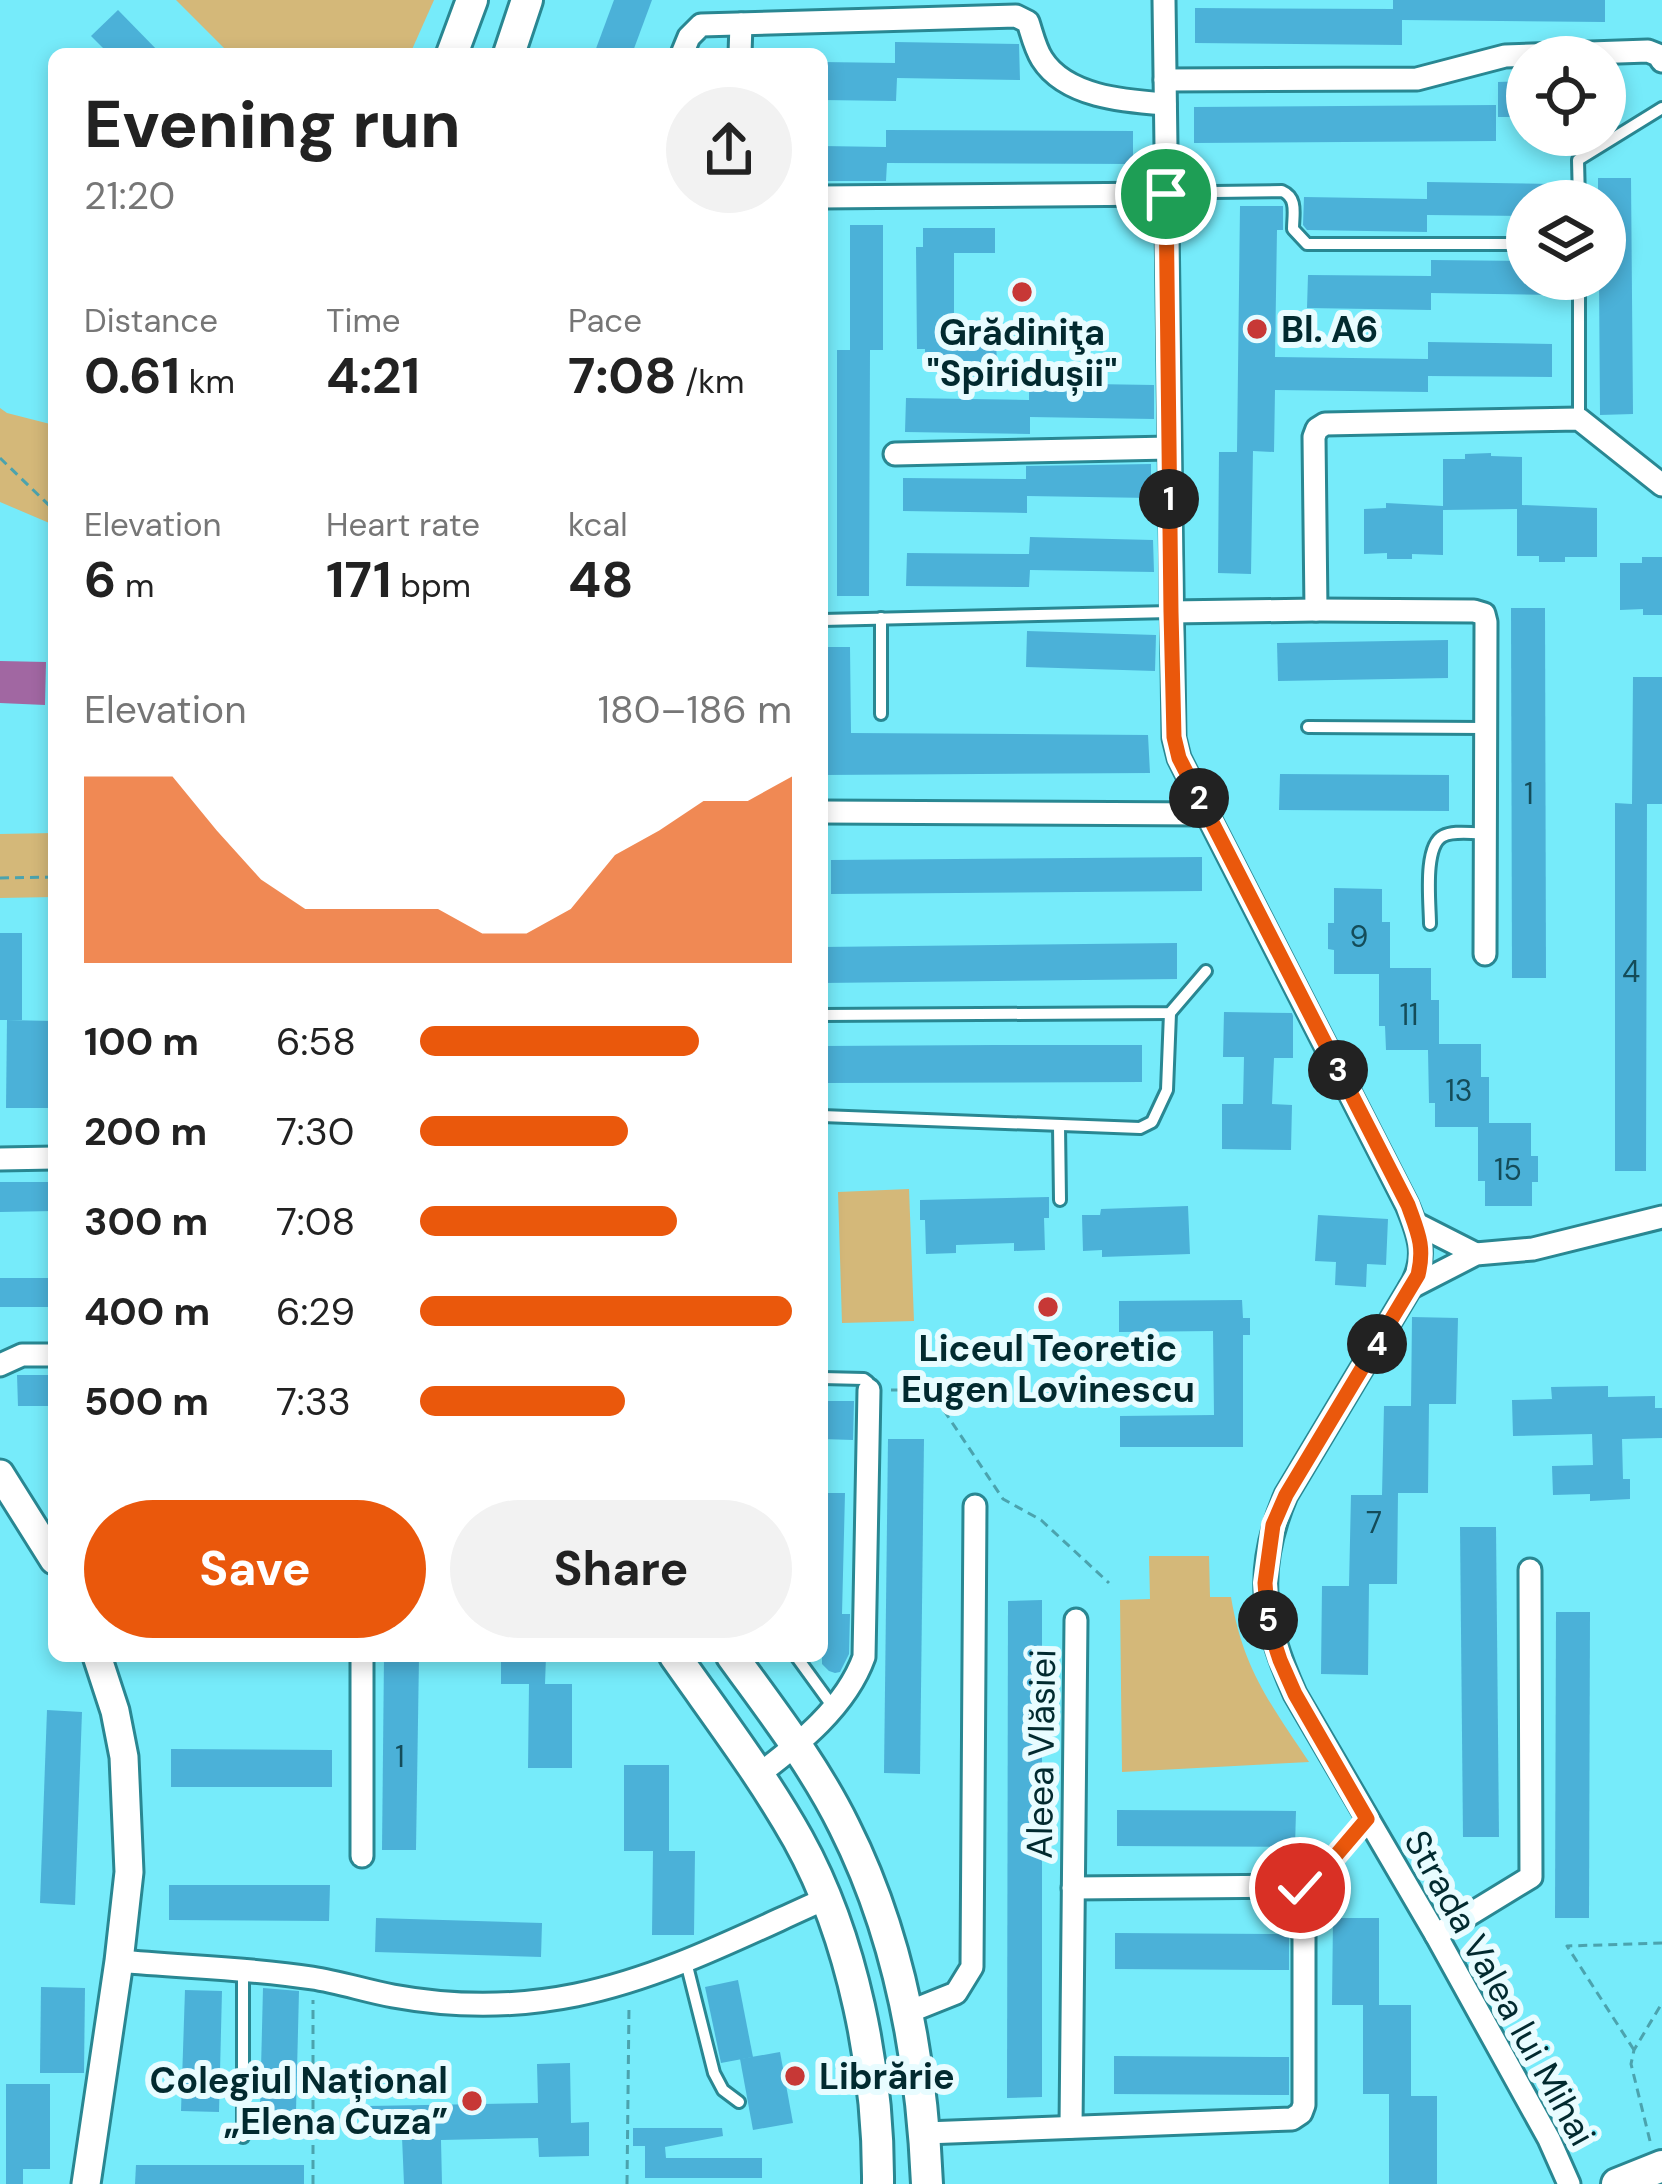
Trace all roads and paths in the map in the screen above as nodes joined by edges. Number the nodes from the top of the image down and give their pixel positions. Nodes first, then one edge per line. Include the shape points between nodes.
1 (472, 0) edge
2 (527, 0) edge
3 (1164, 0) edge
4 (741, 24) junction
5 (454, 48) edge
6 (511, 48) edge
7 (684, 48) edge
8 (740, 48) edge
9 (1660, 58) edge
10 (1165, 80) junction
11 (1165, 104) junction
12 (1662, 108) edge
13 (1578, 180) edge
14 (1214, 192) dead end
15 (1166, 194) junction
16 (828, 197) edge
17 (1506, 244) edge
18 (1579, 300) edge
19 (1579, 418) junction
20 (1169, 448) junction
21 (895, 454) dead end
22 (0, 458) edge
23 (1662, 485) edge
24 (48, 504) edge
25 (1316, 610) junction
26 (1171, 612) junction
27 (880, 619) junction
28 (828, 620) edge
29 (881, 714) dead end
30 (1308, 728) dead end
31 (1486, 728) junction
32 (828, 812) edge
33 (1207, 814) junction
34 (1486, 833) junction
35 (48, 877) edge
36 (0, 878) edge
37 (1430, 924) dead end
38 (1485, 954) dead end
39 (1206, 971) dead end
40 (1170, 1013) junction
41 (828, 1016) edge
42 (828, 1116) edge
43 (1059, 1126) junction
44 (48, 1158) edge
45 (0, 1159) edge
46 (1060, 1200) dead end
47 (1662, 1217) edge
48 (1415, 1223) junction
49 (1476, 1254) junction
50 (1410, 1288) junction
51 (48, 1355) edge
52 (0, 1365) edge
53 (828, 1378) edge
54 (869, 1390) junction
55 (0, 1474) edge
56 (975, 1506) dead end
57 (48, 1546) edge
58 (1530, 1570) dead end
59 (1109, 1583) dead end
60 (1076, 1620) dead end
61 (99, 1662) edge
62 (362, 1662) edge
63 (679, 1662) edge
64 (736, 1662) edge
65 (800, 1662) edge
66 (768, 1706) junction
67 (832, 1707) junction
68 (725, 1728) junction
69 (796, 1746) junction
70 (758, 1775) junction
71 (1367, 1819) junction
72 (362, 1856) dead end
73 (1073, 1888) junction
74 (1303, 1894) junction
75 (825, 1900) junction
76 (1436, 1935) junction
77 (1662, 1943) edge
78 (119, 1961) junction
79 (686, 1962) junction
80 (243, 1972) junction
81 (313, 1978) junction
82 (630, 1982) junction
83 (1662, 2003) edge
84 (906, 2014) junction
85 (1634, 2050) junction
86 (739, 2102) dead end
87 (1071, 2127) junction
88 (925, 2133) junction
89 (243, 2138) dead end
90 (1641, 2175) edge
91 (86, 2184) edge
92 (313, 2184) edge
93 (626, 2184) edge
94 (878, 2184) edge
95 (927, 2184) edge
96 (1569, 2184) edge

1 - 5 main road
2 - 6 main road
3 - 10 street
4 - 7 street via 701,25
4 - 8 street
4 - 11 street via 1016,16 1028,22 1042,60 1079,88
9 - 10 street via 1648,51 1505,56 1417,79
10 - 11 street
11 - 15 street
12 - 13 lane via 1578,160
14 - 17 lane via 1289,194 1293,229 1307,244
15 - 16 street
15 - 20 street
18 - 19 lane
19 - 23 street
19 - 25 street via 1317,429
20 - 21 street
20 - 26 street
22 - 24 path
25 - 26 street
25 - 31 street via 1484,614
26 - 27 lane
26 - 33 street via 1174,737
27 - 28 lane
27 - 29 lane
30 - 31 lane
31 - 34 street
32 - 33 street
33 - 48 street
34 - 37 lane via 1441,836 1434,845
34 - 38 street
35 - 36 path
39 - 40 lane
40 - 41 lane
40 - 43 lane via 1167,1090 1152,1122
42 - 43 lane
43 - 46 lane
44 - 45 street
47 - 49 street via 1533,1250
48 - 49 street
48 - 50 street via 1423,1256
49 - 50 street
50 - 71 street, Strada Valea lui Mihai via 1286,1495 1265,1583 1280,1660
51 - 52 street
53 - 54 lane via 864,1378
54 - 59 path via 929,1395 1004,1499 1041,1520
54 - 67 street via 866,1641 858,1673
55 - 57 street
56 - 84 street via 972,1967 956,1993
58 - 76 street via 1531,1877
60 - 73 street, Aleea Vlăsiei
61 - 78 street via 124,1757 129,1872
62 - 72 street
63 - 68 main road
64 - 66 main road
65 - 67 lane
66 - 68 main road via 755,1726
66 - 69 main road
67 - 69 street
68 - 70 main road
69 - 70 street
69 - 84 main road via 844,1824 874,1895
70 - 75 main road
71 - 74 path
71 - 76 street, Strada Valea lui Mihai
73 - 74 street, Aleea Vlăsiei via 1296,1886
73 - 87 street, Aleea Vlăsiei
74 - 87 street via 1301,2113 1292,2120
75 - 79 street
75 - 94 main road via 860,2012
76 - 96 street, Strada Valea lui Mihai
77 - 85 path via 1567,1946
78 - 80 street
78 - 91 street
79 - 82 street
79 - 86 lane via 714,2073
80 - 81 street
80 - 89 lane
81 - 82 street via 454,2004 573,1996
81 - 92 path
82 - 93 path
83 - 85 path
84 - 88 main road
85 - 90 path via 1651,2137
87 - 88 street
88 - 95 main road

